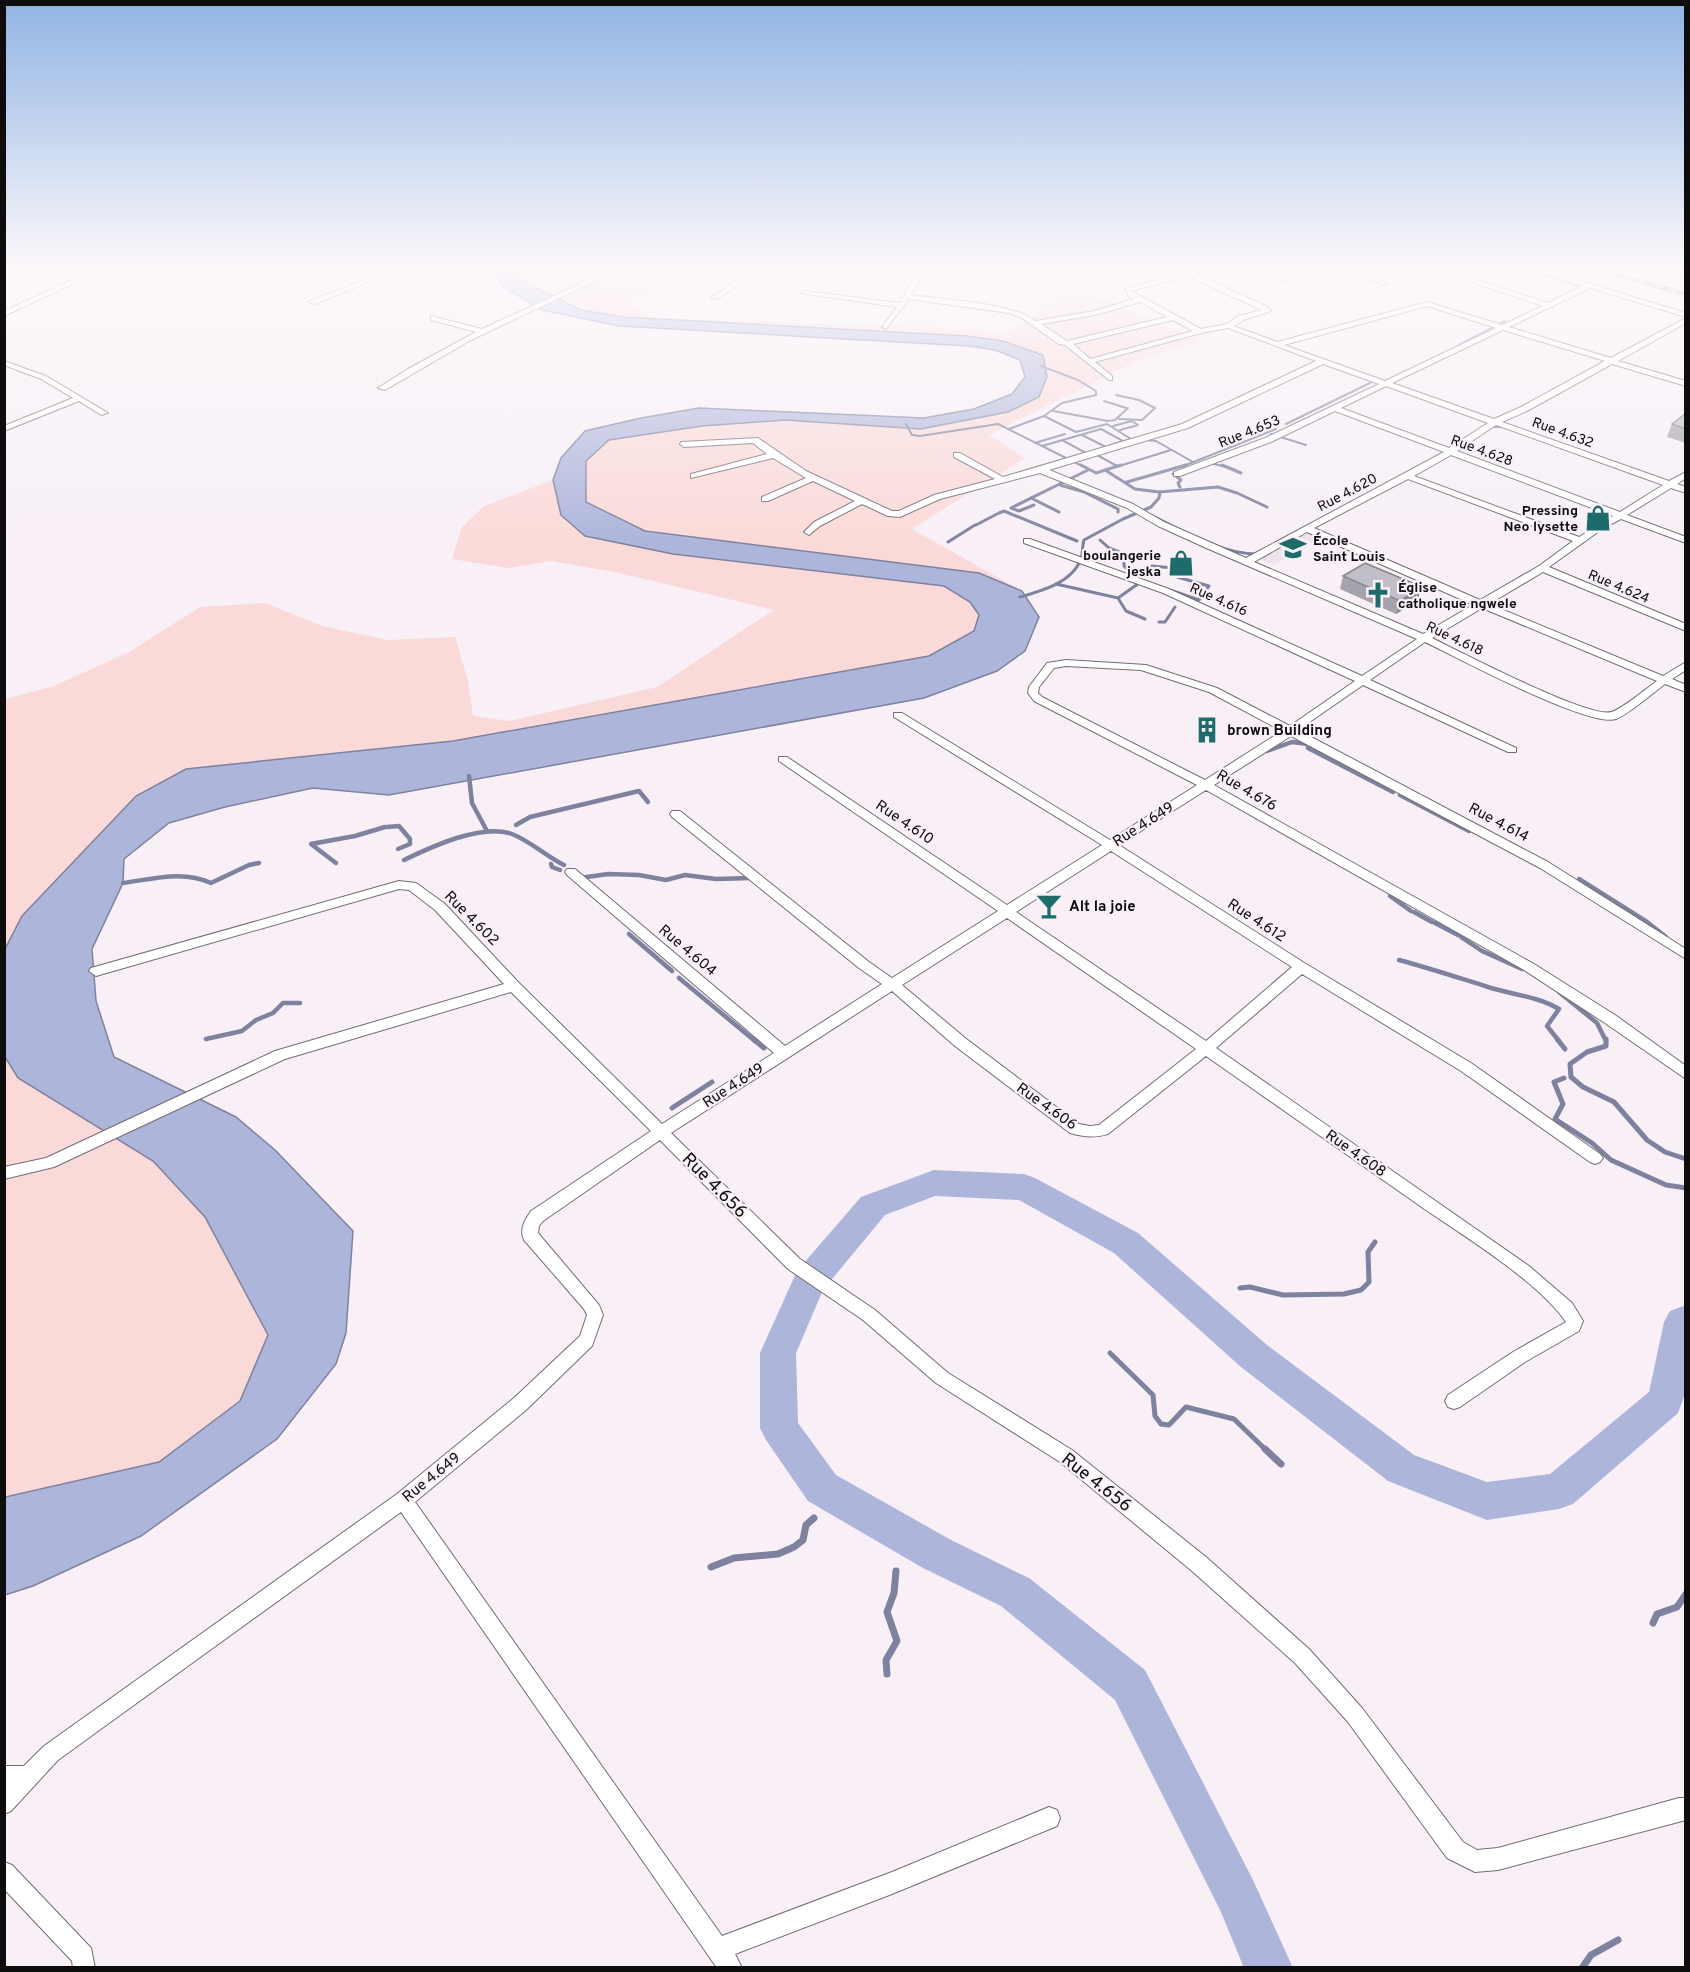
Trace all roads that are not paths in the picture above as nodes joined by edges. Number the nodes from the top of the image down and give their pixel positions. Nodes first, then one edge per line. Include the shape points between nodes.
1 (428, 360) edge
2 (1094, 360) edge
3 (1432, 360) edge
4 (1613, 360) joint
5 (1090, 361) joint
6 (1323, 361) joint
7 (4, 363) edge
8 (1109, 378) dead end
9 (1386, 382) junction
10 (1686, 384) edge
11 (382, 388) dead end
12 (79, 398) junction
13 (1334, 408) junction
14 (104, 413) dead end
15 (1495, 422) junction
16 (5, 428) edge
17 (684, 444) dead end
18 (1448, 453) junction
19 (773, 455) junction
20 (957, 455) dead end
21 (1041, 470) junction
22 (1177, 474) dead end
23 (1686, 474) edge
24 (694, 476) dead end
25 (1407, 476) junction
26 (813, 478) junction
27 (1002, 480) junction
28 (1669, 484) junction
29 (1686, 490) edge
30 (765, 499) dead end
31 (862, 501) junction
32 (1621, 515) junction
33 (1307, 528) junction
34 (809, 532) dead end
35 (1686, 540) edge
36 (1027, 541) dead end
37 (1581, 541) junction
38 (1246, 562) junction
39 (1542, 568) junction
40 (1480, 603) junction
41 (1686, 628) edge
42 (1424, 638) junction
43 (1686, 665) edge
44 (1361, 680) junction
45 (1665, 680) junction
46 (1686, 689) edge
47 (898, 715) dead end
48 (1290, 731) junction
49 (1512, 750) dead end
50 (783, 759) dead end
51 (1204, 784) junction
52 (676, 814) dead end
53 (1110, 844) junction
54 (571, 872) dead end
55 (1008, 912) junction
56 (1686, 955) edge
57 (1301, 967) junction
58 (96, 971) dead end
59 (893, 985) junction
60 (514, 986) junction
61 (1207, 1048) junction
62 (784, 1053) junction
63 (1686, 1074) edge
64 (661, 1132) junction
65 (1595, 1158) dead end
66 (4, 1173) edge
67 (1454, 1401) dead end
68 (403, 1500) junction
69 (4, 1776) edge
70 (27, 1777) junction
71 (4, 1804) edge
72 (1686, 1809) edge
73 (1048, 1818) dead end
74 (4, 1873) edge
75 (718, 1949) junction
76 (84, 1968) edge
77 (731, 1968) edge

1 - 11 street
2 - 5 street
3 - 9 street, Rue 4.653
4 - 10 street
4 - 15 street, Rue 4.620
5 - 8 street
6 - 9 street, Rue 4.632
6 - 21 street via 1185,426
7 - 12 street via 49,379
9 - 13 street, Rue 4.653
9 - 15 street, Rue 4.632
12 - 14 street
12 - 16 street
13 - 18 street, Rue 4.628
13 - 22 street, Rue 4.653 via 1268,440
15 - 18 street, Rue 4.620
15 - 28 street, Rue 4.632
17 - 19 street via 752,440
18 - 25 street, Rue 4.620
18 - 32 street, Rue 4.628
19 - 24 street
19 - 26 street
20 - 27 street
21 - 27 street
21 - 38 street, Rue 4.618 via 1130,506
23 - 28 street, Rue 4.649
25 - 33 street, Rue 4.620
25 - 37 street
26 - 30 street
26 - 31 street
27 - 31 street via 938,497 900,514
28 - 29 street, Rue 4.632
28 - 32 street, Rue 4.649
31 - 34 street
32 - 35 street, Rue 4.628
32 - 37 street, Rue 4.649
33 - 38 street
33 - 40 street, Rue 4.620
36 - 44 street, Rue 4.616 via 1166,591
37 - 39 street, Rue 4.649
38 - 42 street, Rue 4.618
39 - 40 street, Rue 4.649
39 - 41 street, Rue 4.624
40 - 42 street, Rue 4.649
40 - 45 street, Rue 4.620
42 - 44 street, Rue 4.649
42 - 45 street, Rue 4.618 via 1595,715 1613,716
43 - 45 street, Rue 4.618
44 - 48 street, Rue 4.649
44 - 49 street, Rue 4.616
45 - 46 street, Rue 4.620
47 - 53 street, Rue 4.612
48 - 51 street, Rue 4.649
48 - 51 street, Rue 4.676 via 1213,690 1142,667 1058,663 1050,665 1034,687 1038,699
48 - 56 street, Rue 4.614 via 1544,865
50 - 55 street, Rue 4.610
51 - 53 street, Rue 4.649
51 - 63 street, Rue 4.676 via 1529,967
52 - 59 street, Rue 4.606
53 - 55 street, Rue 4.649
53 - 57 street, Rue 4.612
54 - 62 street, Rue 4.604
55 - 59 street, Rue 4.649
55 - 61 street, Rue 4.608
57 - 61 street, Rue 4.606
57 - 65 street, Rue 4.612 via 1466,1067
58 - 60 street, Rue 4.602 via 406,884 440,907
59 - 61 street, Rue 4.606 via 960,1042 1075,1129 1103,1130
59 - 62 street, Rue 4.649
60 - 64 street, Rue 4.602
60 - 66 street via 280,1055 49,1163
61 - 67 street, Rue 4.608 via 1500,1254 1573,1314 1573,1326
62 - 64 street, Rue 4.649
64 - 68 street, Rue 4.649 via 537,1216 531,1224 530,1235 591,1305 595,1315 586,1341 520,1404
64 - 72 street, Rue 4.656 via 794,1264 868,1315 942,1378 1066,1456 1199,1563 1302,1656 1355,1715 1455,1850 1475,1862 1498,1859
68 - 70 street, Rue 4.649 via 51,1753
68 - 75 street
69 - 70 street
70 - 71 street, Rue 4.649
73 - 75 street
74 - 76 street via 83,1956
75 - 77 street

